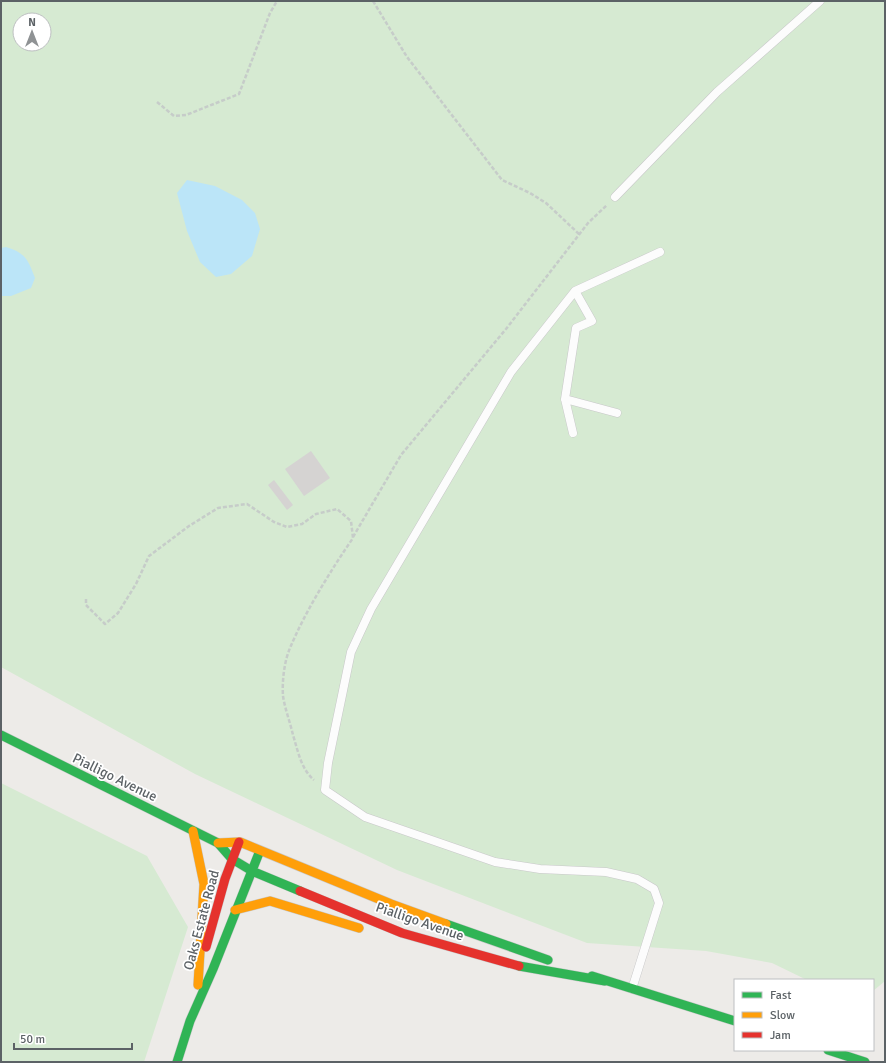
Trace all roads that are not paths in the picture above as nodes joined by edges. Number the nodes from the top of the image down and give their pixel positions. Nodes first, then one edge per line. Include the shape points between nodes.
1 (820, 1) edge
2 (615, 197) road end
3 (660, 252) dead end
4 (575, 291) junction
5 (565, 399) junction
6 (617, 412) dead end
7 (573, 433) dead end
8 (1, 735) edge
9 (193, 831) junction
10 (240, 842) junction
11 (218, 843) junction
12 (260, 851) junction
13 (232, 859) junction
14 (252, 870) junction
15 (235, 910) junction
16 (402, 933) junction
17 (605, 981) junction
18 (198, 985) junction
19 (632, 989) junction
20 (197, 1007) junction
21 (734, 1021) edge
22 (831, 1051) edge
23 (177, 1062) edge
24 (865, 1062) edge

1 - 2 lane via 717,92
3 - 4 lane
4 - 5 lane via 592,321 576,328
4 - 19 lane via 511,372 371,609 351,652 325,790 365,817 495,862 540,869 606,872 637,879 654,889 659,903
5 - 6 lane
5 - 7 lane
8 - 9 main road, Pialligo Avenue
9 - 11 main road, Pialligo Avenue
9 - 18 main road via 204,884
10 - 11 main road, Pialligo Avenue
10 - 12 main road, Pialligo Avenue
10 - 13 main road, Oaks Estate Road
11 - 13 main road, Pialligo Avenue
12 - 14 main road, Oaks Estate Road
12 - 17 main road, Pialligo Avenue via 391,904
13 - 14 main road, Pialligo Avenue
13 - 18 main road, Oaks Estate Road via 215,912
14 - 15 main road, Oaks Estate Road
14 - 16 main road, Pialligo Avenue
15 - 16 main road via 270,901 365,930
15 - 20 main road, Oaks Estate Road
16 - 17 main road, Pialligo Avenue via 512,964
17 - 19 main road, Pialligo Avenue
18 - 20 main road, Oaks Estate Road
19 - 21 main road, Pialligo Avenue
20 - 23 main road, Oaks Estate Road
22 - 24 main road

